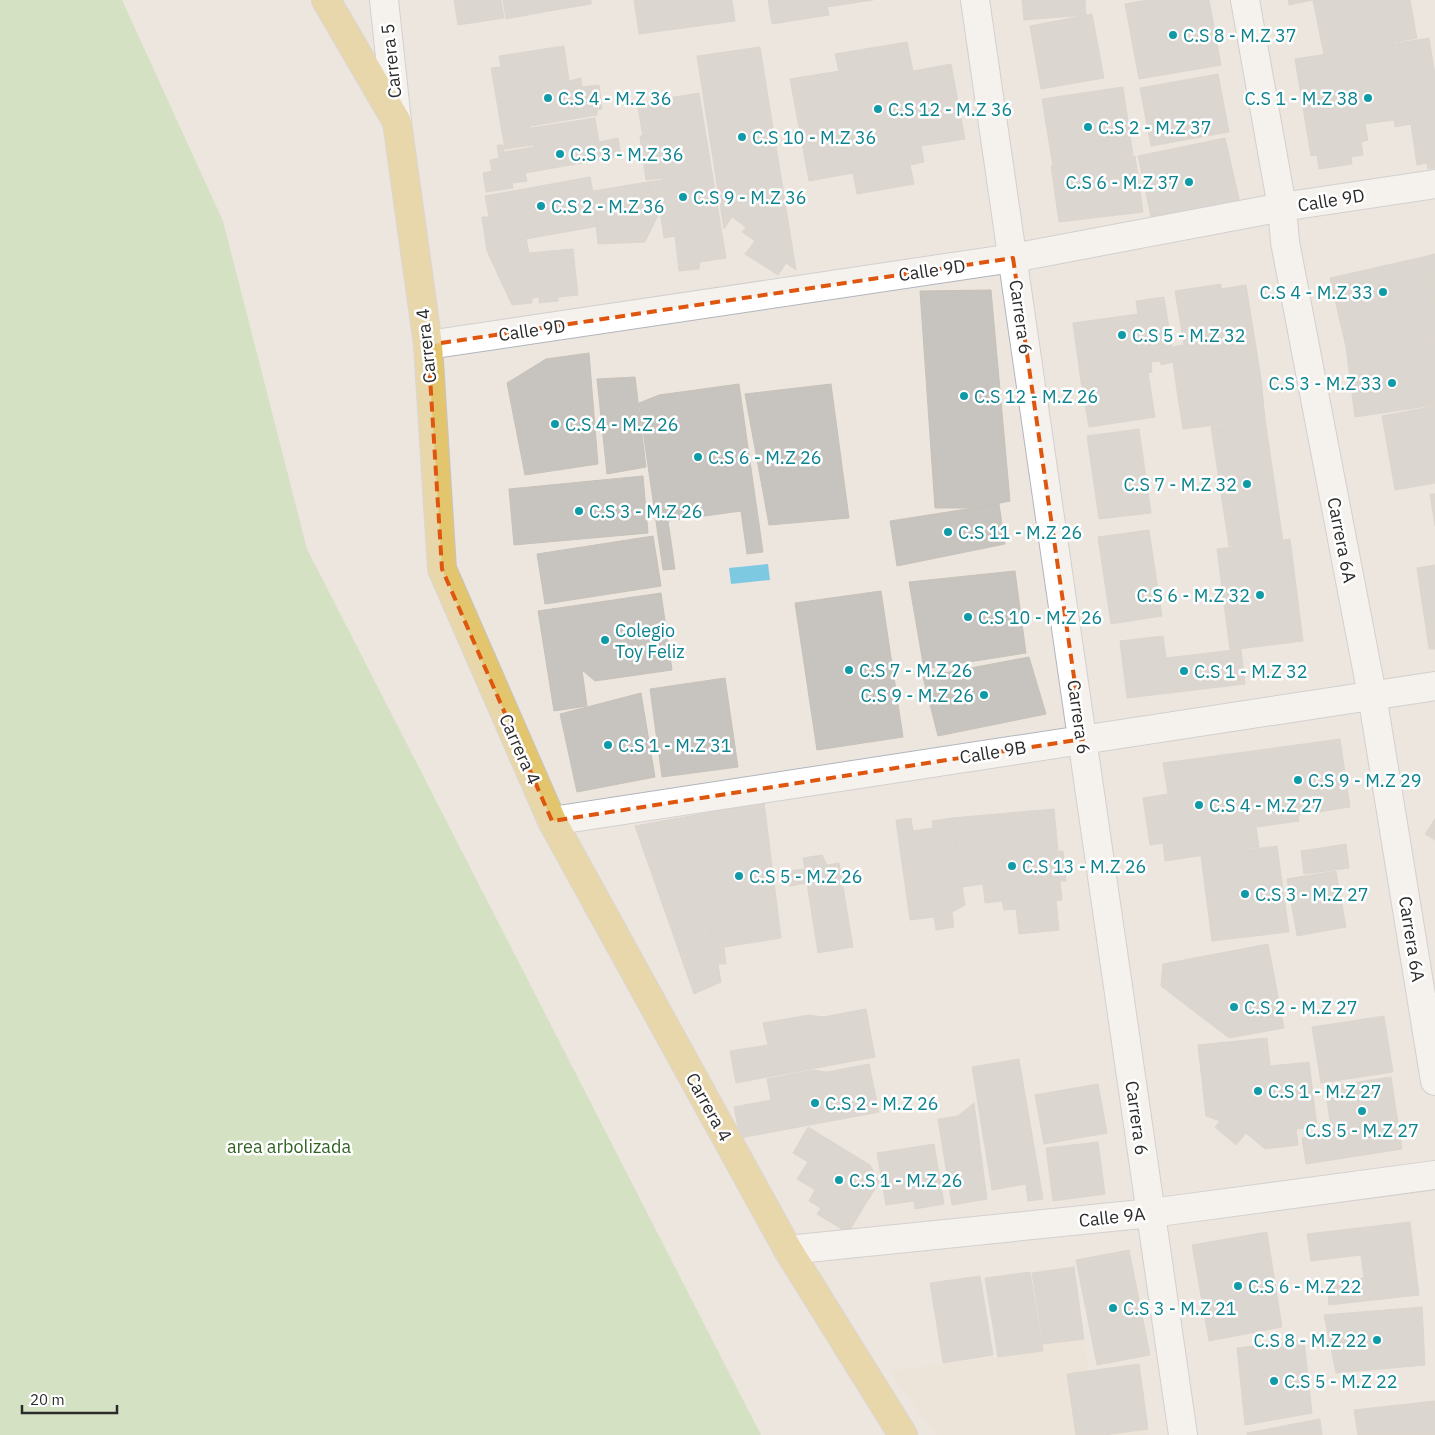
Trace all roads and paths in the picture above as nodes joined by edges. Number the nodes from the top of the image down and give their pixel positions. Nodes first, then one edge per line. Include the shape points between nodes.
1 (326, 0) edge
2 (384, 0) edge
3 (975, 0) edge
4 (1245, 0) edge
5 (397, 122) junction
6 (1435, 184) edge
7 (1282, 208) junction
8 (1013, 258) junction
9 (428, 345) junction
10 (1435, 686) edge
11 (1372, 695) junction
12 (1082, 738) junction
13 (552, 820) junction
14 (1435, 1080) edge
15 (1435, 1175) edge
16 (1151, 1213) junction
17 (788, 1250) junction
18 (904, 1435) edge
19 (1183, 1435) edge

1 - 5 main road, Carrera 4
2 - 5 street, Carrera 5
3 - 8 street, Carrera 6
4 - 7 street, Carrera 6A
5 - 9 main road, Carrera 4
6 - 7 street, Calle 9D
7 - 8 street, Calle 9D
7 - 11 street, Carrera 6A via 1285,242
8 - 9 street, Calle 9D
8 - 12 street, Carrera 6
9 - 13 main road, Carrera 4 via 442,570
10 - 11 street, Calle 9B
11 - 12 street, Calle 9B
11 - 14 street, Carrera 6A
12 - 13 street, Calle 9B
12 - 16 street, Carrera 6
13 - 17 main road, Carrera 4
15 - 16 street, Calle 9A
16 - 17 street, Calle 9A
16 - 19 street, Carrera 6
17 - 18 main road, Carrera 4

